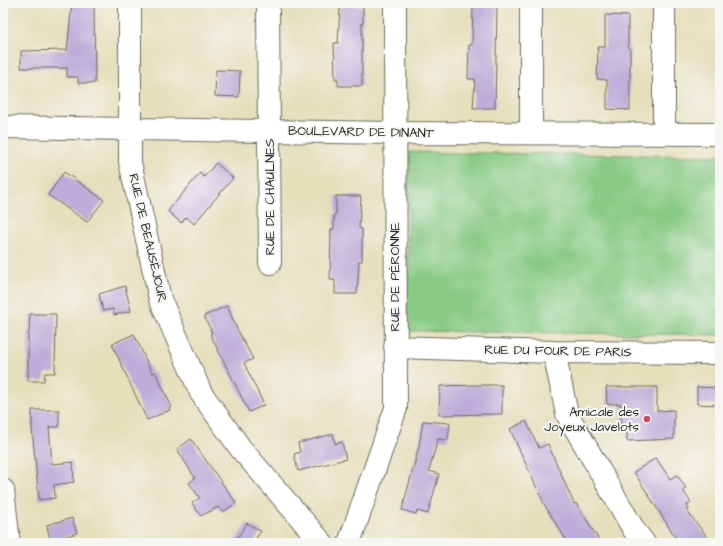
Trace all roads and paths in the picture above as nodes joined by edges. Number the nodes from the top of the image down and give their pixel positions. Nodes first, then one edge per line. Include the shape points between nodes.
1 (130, 3) edge
2 (268, 3) edge
3 (395, 3) edge
4 (531, 3) edge
5 (664, 3) edge
6 (3, 127) edge
7 (130, 129) junction
8 (270, 132) junction
9 (395, 133) junction
10 (531, 133) junction
11 (664, 134) junction
12 (720, 134) edge
13 (270, 263) dead end
14 (395, 348) junction
15 (554, 352) junction
16 (720, 353) edge
17 (3, 490) edge
18 (9, 543) edge
19 (322, 543) edge
20 (349, 543) edge
21 (644, 543) edge

1 - 7 street, RUE DE BEAUSÉJOUR
2 - 8 street, RUE DE CHAULNES
3 - 9 street, RUE DE PÉRONNE
4 - 10 street
5 - 11 street
6 - 7 street, BOULEVARD DE DINANT
7 - 8 street, BOULEVARD DE DINANT
7 - 19 street, RUE DE BEAUSÉJOUR via 130,162 160,299 202,393 241,449
8 - 9 street, BOULEVARD DE DINANT
8 - 13 street, RUE DE CHAULNES
9 - 10 street, BOULEVARD DE DINANT
9 - 14 street, RUE DE PÉRONNE
10 - 11 street, BOULEVARD DE DINANT
11 - 12 street, BOULEVARD DE DINANT
14 - 15 street, RUE DU FOUR DE PARIS
14 - 20 street, RUE DE PÉRONNE via 396,408
15 - 16 street, RUE DU FOUR DE PARIS
15 - 21 street via 568,414 634,530
17 - 18 street

